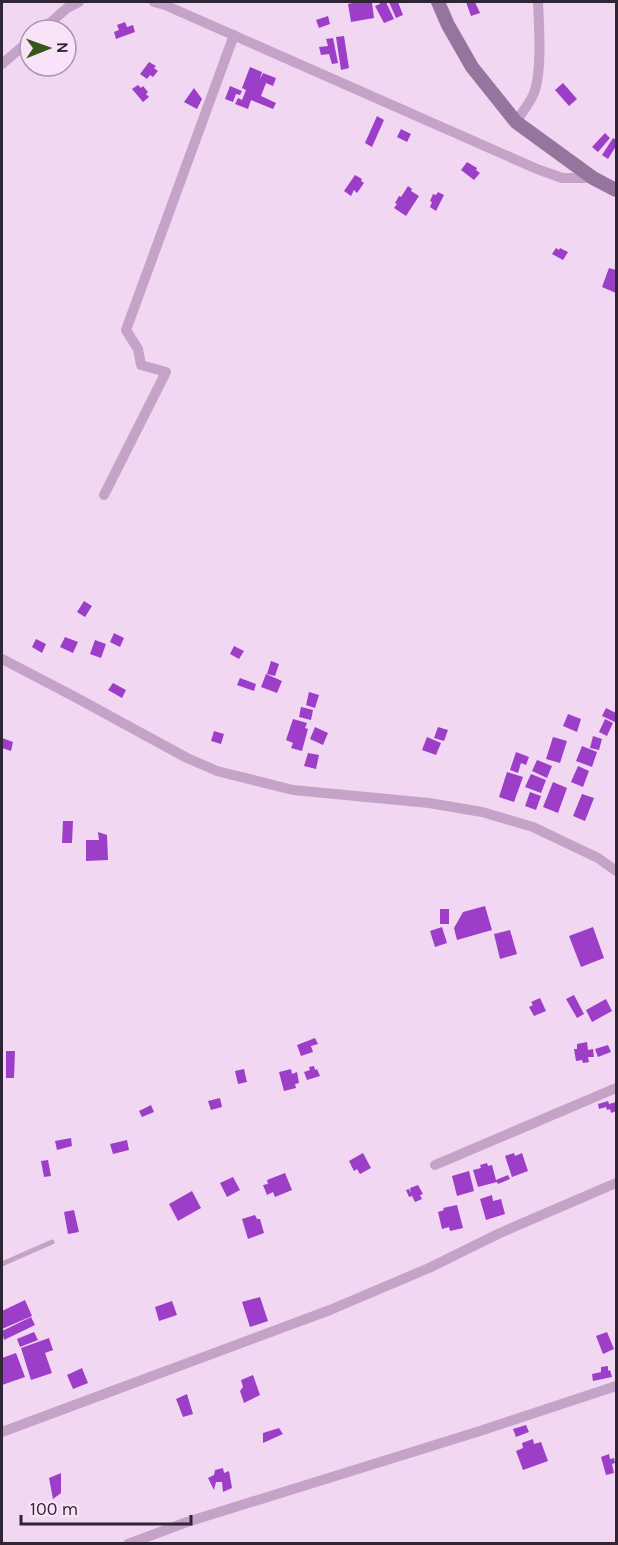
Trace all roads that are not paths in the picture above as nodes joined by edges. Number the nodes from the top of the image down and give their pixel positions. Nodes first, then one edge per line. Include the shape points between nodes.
1 (79, 2) edge
2 (154, 2) edge
3 (438, 2) edge
4 (538, 2) edge
5 (56, 18) edge
6 (234, 35) junction
7 (18, 50) edge
8 (2, 64) edge
9 (516, 122) junction
10 (593, 178) junction
11 (616, 190) edge
12 (104, 495) dead end
13 (2, 659) edge
14 (616, 871) edge
15 (616, 1088) edge
16 (435, 1165) dead end
17 (616, 1183) edge
18 (52, 1242) dead end
19 (2, 1264) edge
20 (616, 1386) edge
21 (2, 1432) edge
22 (128, 1544) edge

1 - 5 street
2 - 6 street
3 - 9 main road via 472,67
4 - 9 street via 535,92
6 - 10 street via 537,169 562,178
6 - 12 street via 126,330 141,364 166,372
7 - 8 street
9 - 10 main road
10 - 11 main road
13 - 14 street via 217,771 293,790 482,812 533,827 598,858
15 - 16 street
17 - 21 street via 330,1310
18 - 19 lane
20 - 22 street

